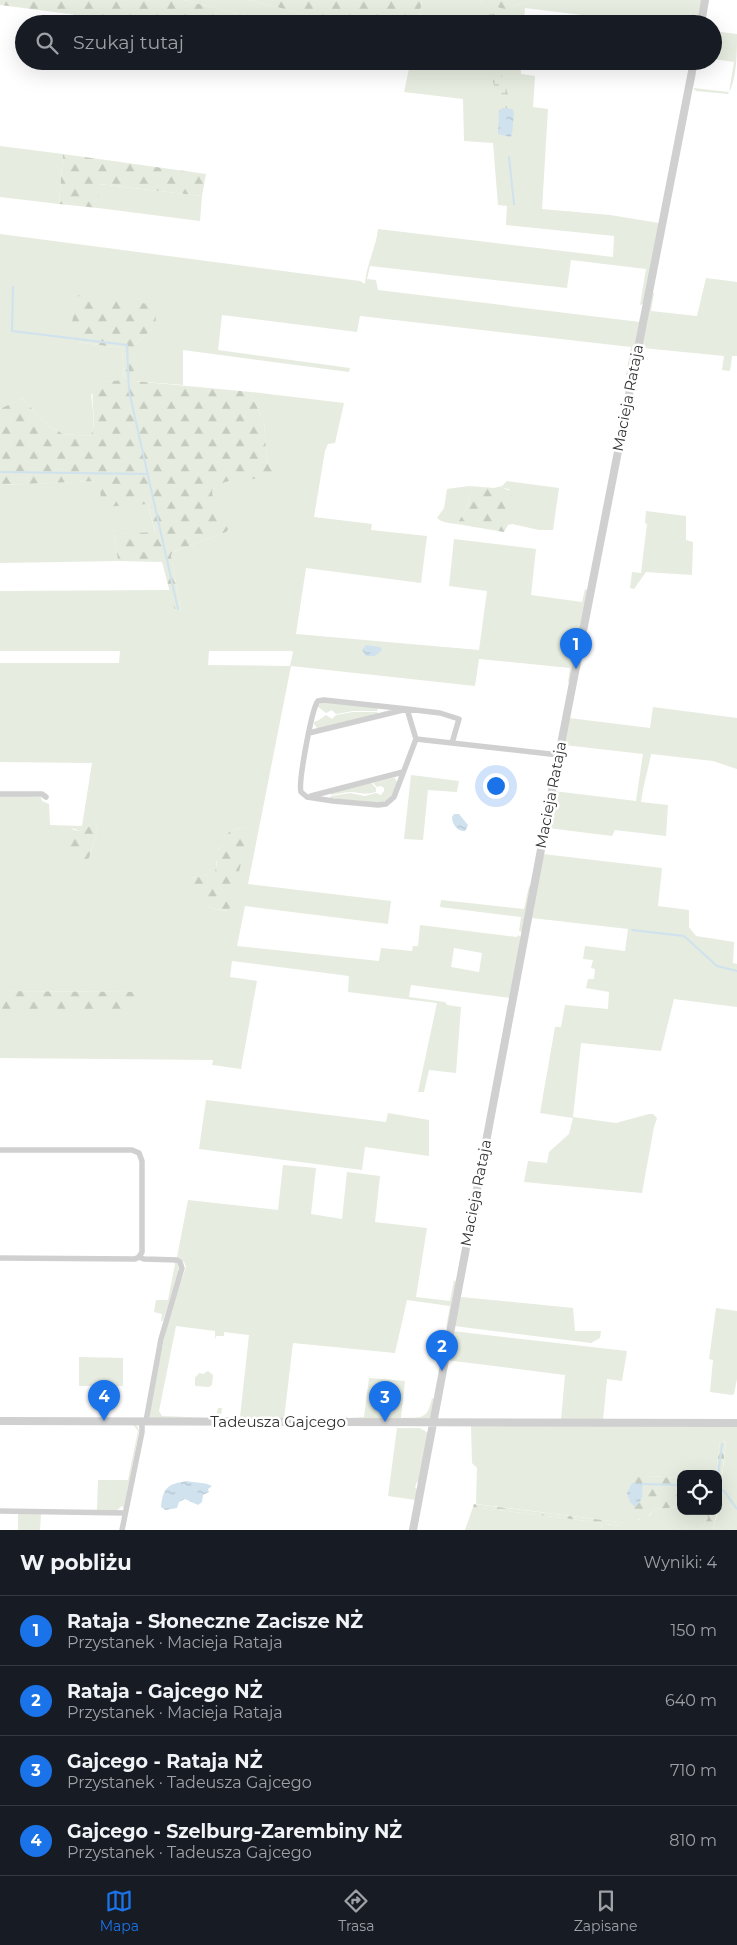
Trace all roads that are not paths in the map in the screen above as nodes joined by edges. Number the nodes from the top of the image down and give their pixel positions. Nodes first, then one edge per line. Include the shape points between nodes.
1 (705, 0) edge
2 (702, 15) edge
3 (692, 70) edge
4 (407, 709) junction
5 (309, 733) junction
6 (416, 739) junction
7 (452, 743) junction
8 (559, 755) junction
9 (403, 772) junction
10 (0, 794) edge
11 (46, 797) dead end
12 (307, 797) junction
13 (0, 1150) edge
14 (139, 1257) junction
15 (0, 1258) edge
16 (0, 1421) edge
17 (144, 1421) junction
18 (433, 1423) junction
19 (737, 1423) edge
20 (0, 1510) edge
21 (125, 1514) junction
22 (122, 1530) edge
23 (412, 1530) edge

1 - 2 street
3 - 8 street, Macieja Rataja
4 - 5 street
4 - 5 street via 321,700 314,706
4 - 6 street
4 - 7 street via 459,719
5 - 12 street via 299,785
6 - 7 street
6 - 9 street
7 - 8 street
8 - 18 street, Macieja Rataja
9 - 12 street
9 - 12 street via 393,798 385,805
10 - 11 street via 42,794
13 - 14 street via 132,1150 138,1153 142,1160 142,1252
14 - 15 street
14 - 17 street via 174,1259 181,1263 182,1270 161,1339
16 - 17 street, Tadeusza Gajcego
17 - 18 street, Tadeusza Gajcego
17 - 21 street
18 - 19 street, Tadeusza Gajcego
18 - 23 street, Macieja Rataja
20 - 21 street
21 - 22 street

